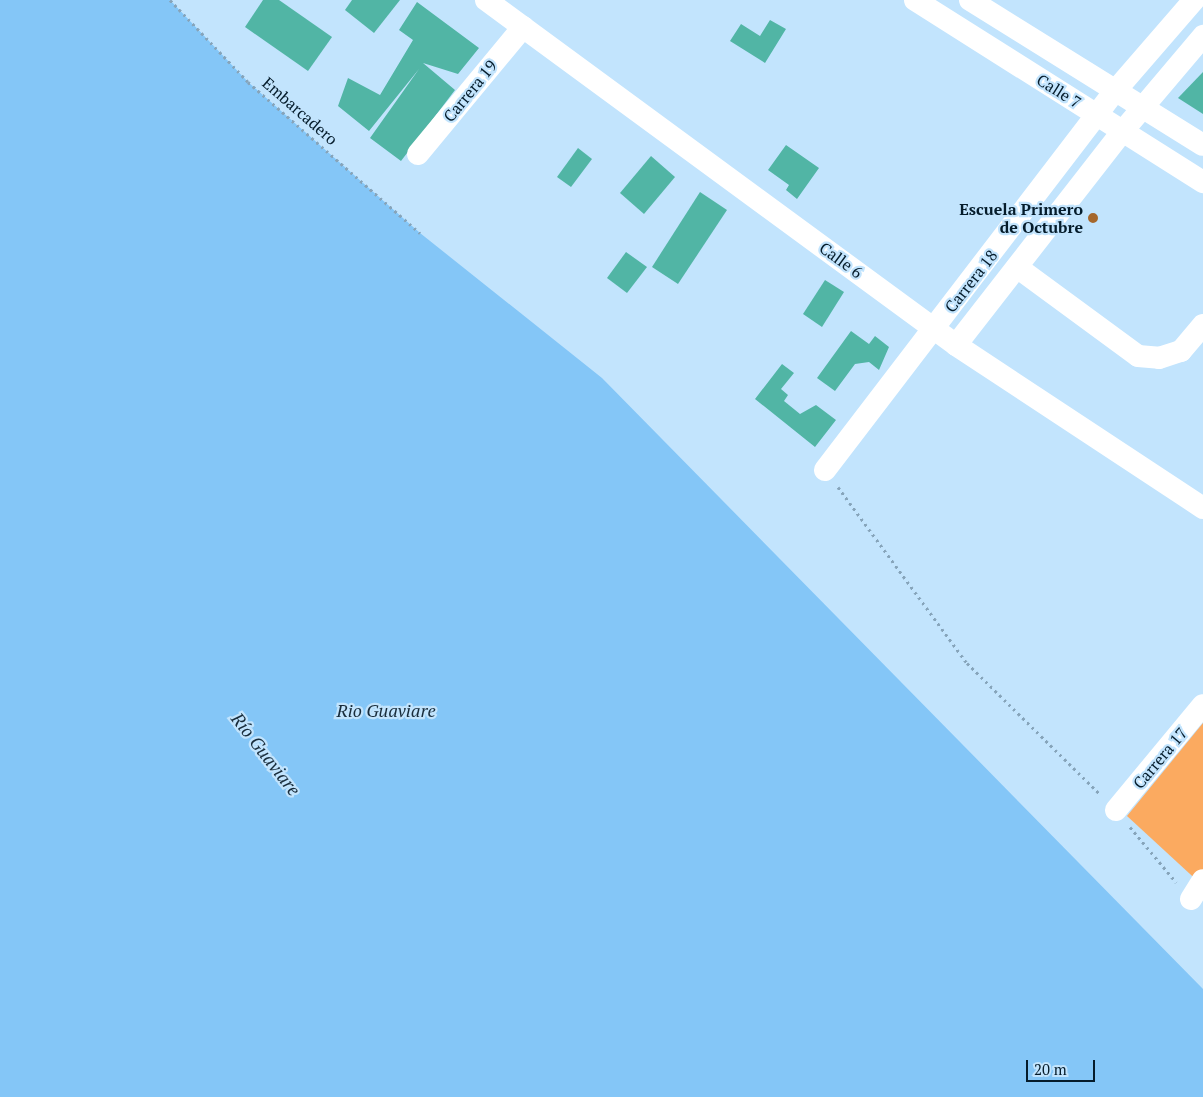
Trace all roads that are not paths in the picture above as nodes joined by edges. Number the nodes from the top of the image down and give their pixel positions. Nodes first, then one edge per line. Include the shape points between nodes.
1 (486, 0) edge
2 (970, 0) edge
3 (1194, 0) edge
4 (929, 4) edge
5 (523, 27) junction
6 (1203, 36) edge
7 (1116, 90) junction
8 (1143, 108) junction
9 (1097, 115) junction
10 (1122, 132) junction
11 (1203, 146) edge
12 (418, 154) dead end
13 (1203, 182) edge
14 (1017, 267) junction
15 (1203, 325) edge
16 (934, 328) junction
17 (956, 345) junction
18 (825, 470) road end
19 (1203, 508) edge
20 (1203, 705) edge
21 (1116, 810) road end
22 (1203, 880) edge
23 (1191, 899) road end

1 - 5 street, Calle 6
2 - 7 street, Calle 7
3 - 7 street, Carrera 18
4 - 9 street, Calle 7
5 - 12 street, Carrera 19
5 - 16 street, Calle 6
6 - 8 street, Carrera 18
7 - 8 street, Calle 7
7 - 9 street, Carrera 18
8 - 10 street, Carrera 18
8 - 11 street, Calle 7
9 - 10 street, Calle 7
9 - 16 street, Carrera 18
10 - 13 street, Calle 7
10 - 14 street, Carrera 18
14 - 15 street via 1138,356 1159,358 1181,351
14 - 17 street, Carrera 18
16 - 17 street, Calle 6
16 - 18 street, Carrera 18
17 - 19 street, Calle 6
20 - 21 street, Carrera 17
22 - 23 street

